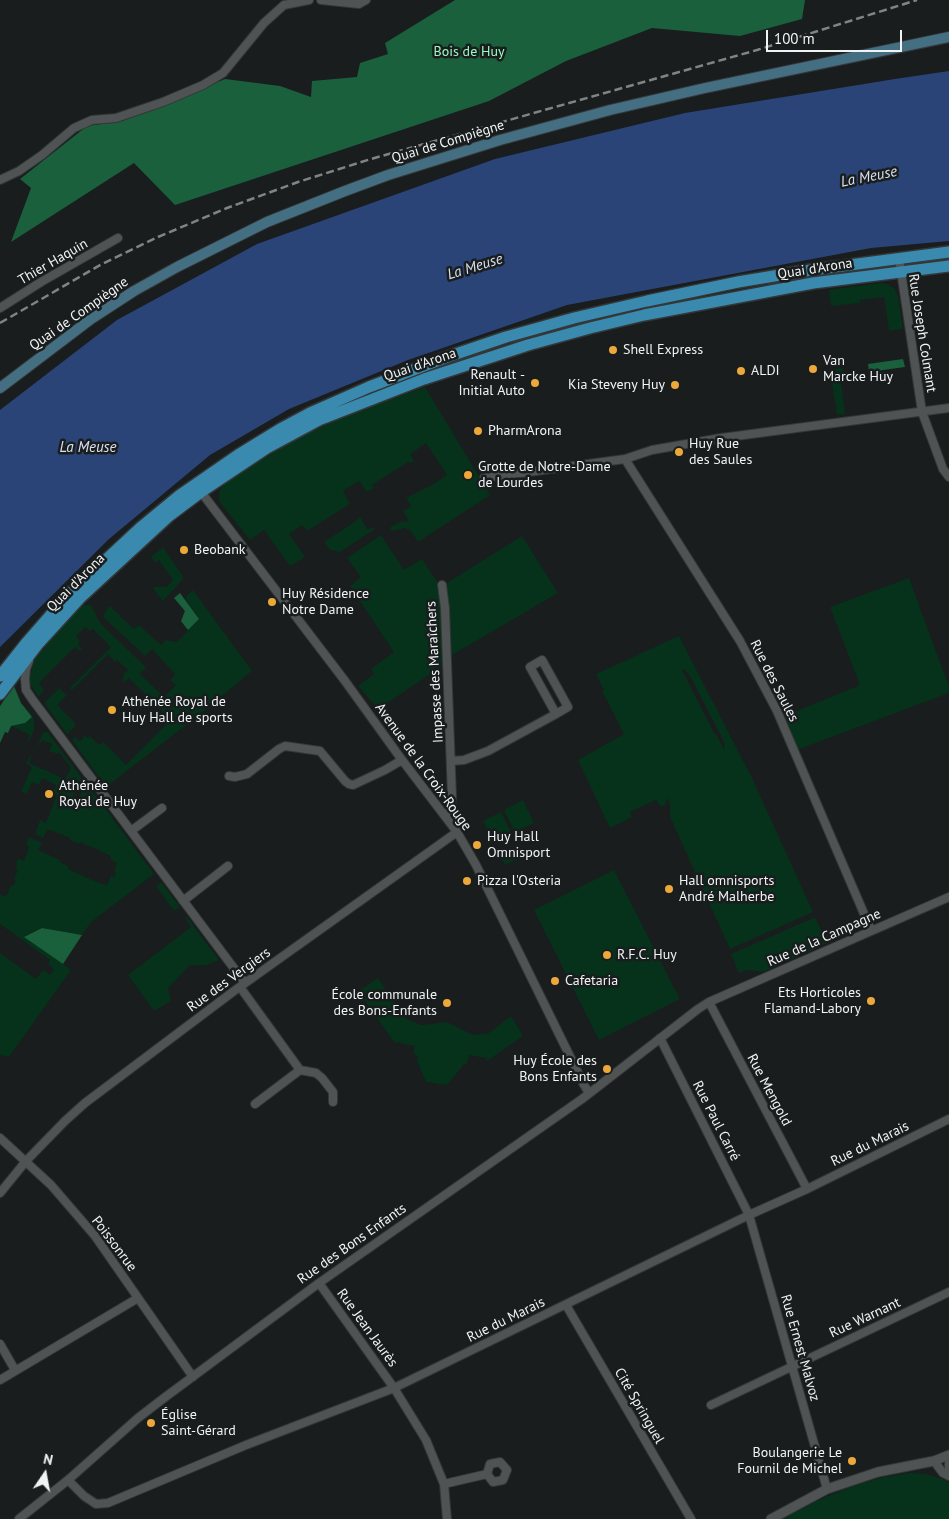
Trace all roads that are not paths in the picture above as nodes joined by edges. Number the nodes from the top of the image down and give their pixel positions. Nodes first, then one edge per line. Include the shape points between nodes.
1 (308, 0) edge
2 (321, 0) edge
3 (366, 0) edge
4 (949, 37) edge
5 (0, 180) edge
6 (118, 238) dead end
7 (949, 252) edge
8 (898, 258) junction
9 (949, 266) edge
10 (900, 271) junction
11 (0, 308) edge
12 (0, 388) edge
13 (949, 408) edge
14 (922, 412) junction
15 (625, 459) junction
16 (949, 477) edge
17 (484, 478) dead end
18 (198, 488) junction
19 (442, 584) dead end
20 (34, 648) junction
21 (0, 676) edge
22 (0, 694) edge
23 (556, 714) junction
24 (402, 760) junction
25 (451, 761) junction
26 (229, 776) dead end
27 (162, 808) dead end
28 (445, 816) junction
29 (131, 831) junction
30 (457, 832) junction
31 (228, 866) dead end
32 (949, 897) edge
33 (183, 901) junction
34 (870, 930) junction
35 (242, 985) junction
36 (709, 1002) junction
37 (660, 1038) junction
38 (300, 1070) junction
39 (589, 1093) junction
40 (333, 1102) dead end
41 (255, 1104) dead end
42 (949, 1118) edge
43 (0, 1138) edge
44 (26, 1162) junction
45 (807, 1189) junction
46 (0, 1192) edge
47 (749, 1215) junction
48 (319, 1282) junction
49 (949, 1292) edge
50 (138, 1298) junction
51 (566, 1305) junction
52 (0, 1344) edge
53 (791, 1366) junction
54 (15, 1370) junction
55 (193, 1377) junction
56 (0, 1380) edge
57 (394, 1388) junction
58 (712, 1405) dead end
59 (949, 1455) edge
60 (934, 1461) junction
61 (949, 1461) edge
62 (949, 1469) edge
63 (487, 1474) dead end
64 (949, 1476) edge
65 (68, 1480) junction
66 (444, 1484) junction
67 (827, 1489) junction
68 (19, 1519) edge
69 (447, 1519) edge
70 (691, 1519) edge
71 (771, 1519) edge

1 - 5 street via 284,5 217,77 163,102 116,118 92,120 74,128 42,156
2 - 3 street via 359,4
4 - 12 main road, Quai de Compiègne via 610,110 500,140 344,191 267,222 177,266 91,320
6 - 11 street, Thier Haquin
7 - 8 main road, Quai d'Arona
8 - 10 street, Rue Joseph Colmant
8 - 18 main road, Quai d'Arona via 738,282 638,303 506,337 447,356 310,413 238,455
9 - 10 main road, Quai d'Arona
10 - 14 street, Rue Joseph Colmant
10 - 18 main road, Quai d'Arona via 669,310 528,345 424,379 319,420
13 - 14 street
14 - 15 street via 721,438 652,450
14 - 16 street
15 - 17 street
15 - 34 street, Rue des Saules via 740,641 777,712
18 - 20 main road, Quai d'Arona via 84,594
18 - 21 main road, Quai d'Arona via 140,528 68,594
18 - 24 street, Avenue de la Croix-Rouge
19 - 25 street, Impasse des Maraîchers
20 - 22 main road, Quai d'Arona
20 - 29 street via 26,669 26,690
23 - 23 street via 530,667 542,660 568,706
23 - 25 street via 488,751
24 - 26 street via 353,785 345,781 320,751 286,746 247,774
24 - 28 street, Avenue de la Croix-Rouge
25 - 28 street, Impasse des Maraîchers via 452,798
27 - 29 street
28 - 30 street, Avenue de la Croix-Rouge
29 - 33 street
30 - 35 street, Rue des Vergiers
30 - 39 street, Avenue de la Croix-Rouge
31 - 33 street
32 - 34 street, Rue de la Campagne
33 - 35 street
34 - 36 street, Rue de la Campagne
35 - 38 street
35 - 44 street, Rue des Vergiers via 85,1103
36 - 37 street, Rue des Bons Enfants
36 - 45 street, Rue Mengold
37 - 39 street, Rue des Bons Enfants
37 - 47 street, Rue Paul Carré
38 - 40 street via 322,1078 333,1092
38 - 41 street
39 - 48 street, Rue des Bons Enfants
42 - 45 street, Rue du Marais
43 - 44 street, Poissonrue
44 - 46 street, Rue des Vergiers
44 - 50 street, Poissonrue via 95,1236
45 - 47 street, Rue du Marais
47 - 51 street, Rue du Marais
47 - 53 street, Rue Ernest Malvoz
48 - 55 street, Rue des Bons Enfants
48 - 57 street, Rue Jean Jaurès
49 - 53 street, Rue Warnant
50 - 54 street
50 - 55 street, Poissonrue
51 - 57 street, Rue du Marais
51 - 70 street, Cité Springuel
52 - 54 street
53 - 58 street, Rue Warnant
53 - 67 street, Rue Ernest Malvoz
54 - 56 street
55 - 65 street, Rue des Bons Enfants via 138,1418
57 - 65 street, Rue du Marais via 108,1503 96,1504
57 - 66 street, Rue Jean Jaurès via 426,1440
59 - 60 street
60 - 64 street
60 - 67 street via 878,1472
61 - 62 street
63 - 66 street
65 - 68 street, Rue des Bons Enfants
66 - 69 street, Rue Jean Jaurès
67 - 71 street

